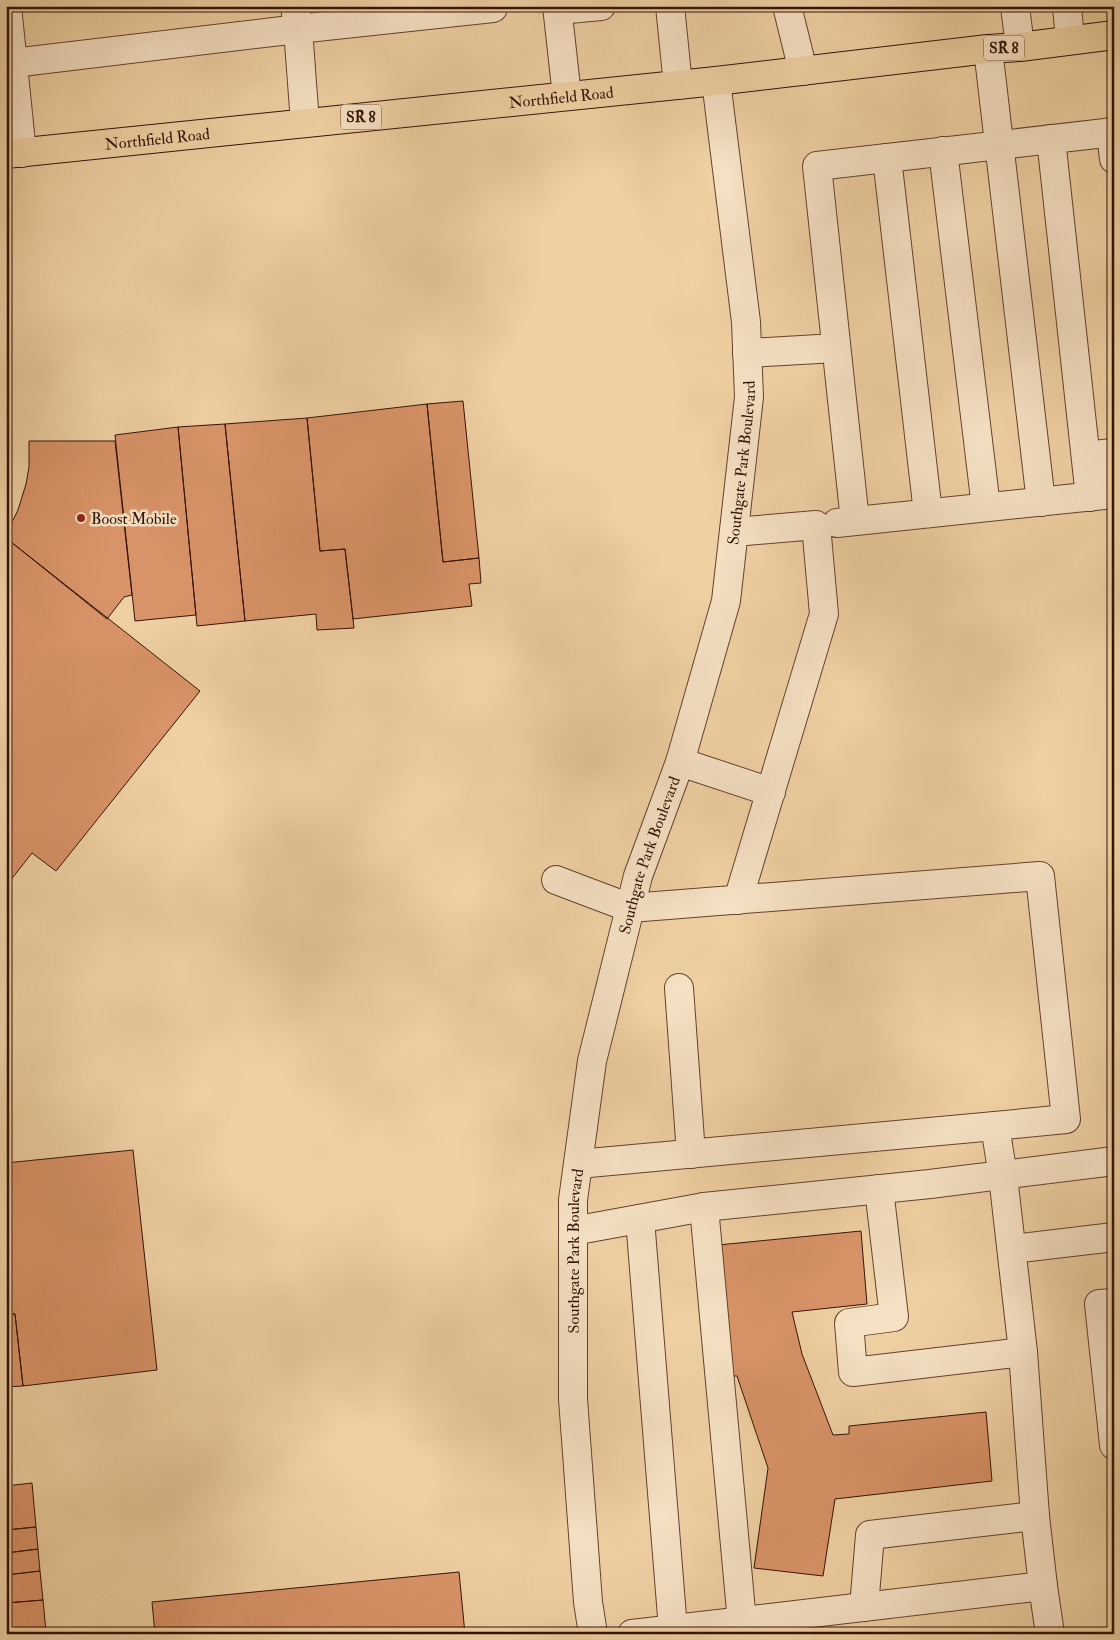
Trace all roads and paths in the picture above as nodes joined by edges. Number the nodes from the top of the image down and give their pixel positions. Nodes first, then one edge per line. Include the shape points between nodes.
1 (7, 6) edge
2 (493, 6) edge
3 (601, 6) edge
4 (670, 6) edge
5 (787, 6) edge
6 (1015, 6) edge
7 (1068, 6) edge
8 (557, 8) edge
9 (296, 18) edge
10 (1114, 35) edge
11 (1070, 40) junction
12 (1020, 47) junction
13 (988, 49) junction
14 (13, 63) junction
15 (803, 70) junction
16 (716, 81) junction
17 (678, 85) junction
18 (567, 96) junction
19 (305, 123) junction
20 (1051, 139) junction
21 (1113, 141) edge
22 (999, 145) junction
23 (942, 151) junction
24 (14, 153) edge
25 (887, 158) junction
26 (836, 348) junction
27 (747, 353) junction
28 (1114, 452) edge
29 (1090, 497) junction
30 (1041, 502) junction
31 (986, 507) junction
32 (928, 513) junction
33 (855, 521) junction
34 (816, 525) junction
35 (734, 532) junction
36 (680, 762) junction
37 (771, 792) junction
38 (556, 880) dead end
39 (738, 900) junction
40 (630, 908) junction
41 (679, 988) dead end
42 (995, 1126) junction
43 (691, 1154) junction
44 (1114, 1161) edge
45 (578, 1164) junction
46 (1003, 1176) junction
47 (879, 1189) junction
48 (704, 1207) junction
49 (640, 1219) junction
50 (573, 1231) junction
51 (1114, 1237) edge
52 (1012, 1249) junction
53 (1114, 1303) edge
54 (1023, 1352) junction
55 (1114, 1444) edge
56 (1035, 1516) junction
57 (1043, 1586) junction
58 (864, 1607) junction
59 (742, 1622) junction
60 (673, 1629) junction
61 (593, 1634) edge
62 (632, 1634) edge
63 (1050, 1634) edge

1 - 14 street
2 - 9 street
3 - 8 street
4 - 17 street
5 - 15 street
6 - 12 street
7 - 11 street
8 - 18 street
9 - 14 street
9 - 19 street
10 - 11 main road, Northfield Road / SR 8
11 - 12 main road, Northfield Road / SR 8
12 - 13 main road, Northfield Road / SR 8
13 - 15 main road, Northfield Road / SR 8
13 - 22 street
14 - 24 street
15 - 16 main road, Northfield Road / SR 8
16 - 17 main road, Northfield Road / SR 8
16 - 27 street, Southgate Park Boulevard via 746,322
17 - 18 main road, Northfield Road / SR 8
18 - 19 main road, Northfield Road / SR 8
19 - 24 main road, Northfield Road / SR 8
20 - 21 street
20 - 22 street
20 - 29 street
22 - 23 street
22 - 30 street
23 - 25 street
23 - 31 street
25 - 26 street via 817,166
25 - 32 street
26 - 27 street
26 - 33 street
27 - 35 street, Southgate Park Boulevard via 749,397
28 - 29 street via 1102,454 1104,495
29 - 30 street
30 - 31 street
31 - 32 street
32 - 33 street
33 - 34 street
34 - 35 street
34 - 37 street via 824,614
35 - 36 street, Southgate Park Boulevard via 726,601
36 - 37 street
36 - 40 street, Southgate Park Boulevard via 638,876
37 - 39 street
38 - 40 street
39 - 40 street
39 - 42 street via 1040,876 1066,1119
40 - 45 street, Southgate Park Boulevard via 592,1061
41 - 43 street
42 - 43 street
42 - 46 street
43 - 45 street
44 - 46 street
45 - 50 street, Southgate Park Boulevard
46 - 47 street
46 - 52 street
47 - 48 street
47 - 54 street via 894,1317 849,1324 854,1372
48 - 49 street
48 - 59 street
49 - 50 street
49 - 60 street
50 - 61 street, Southgate Park Boulevard via 573,1399
51 - 52 street
52 - 54 street
53 - 55 street via 1099,1304
54 - 56 street
56 - 57 street
56 - 58 street via 870,1535
57 - 58 street
57 - 63 street
58 - 59 street
59 - 60 street
60 - 62 street

